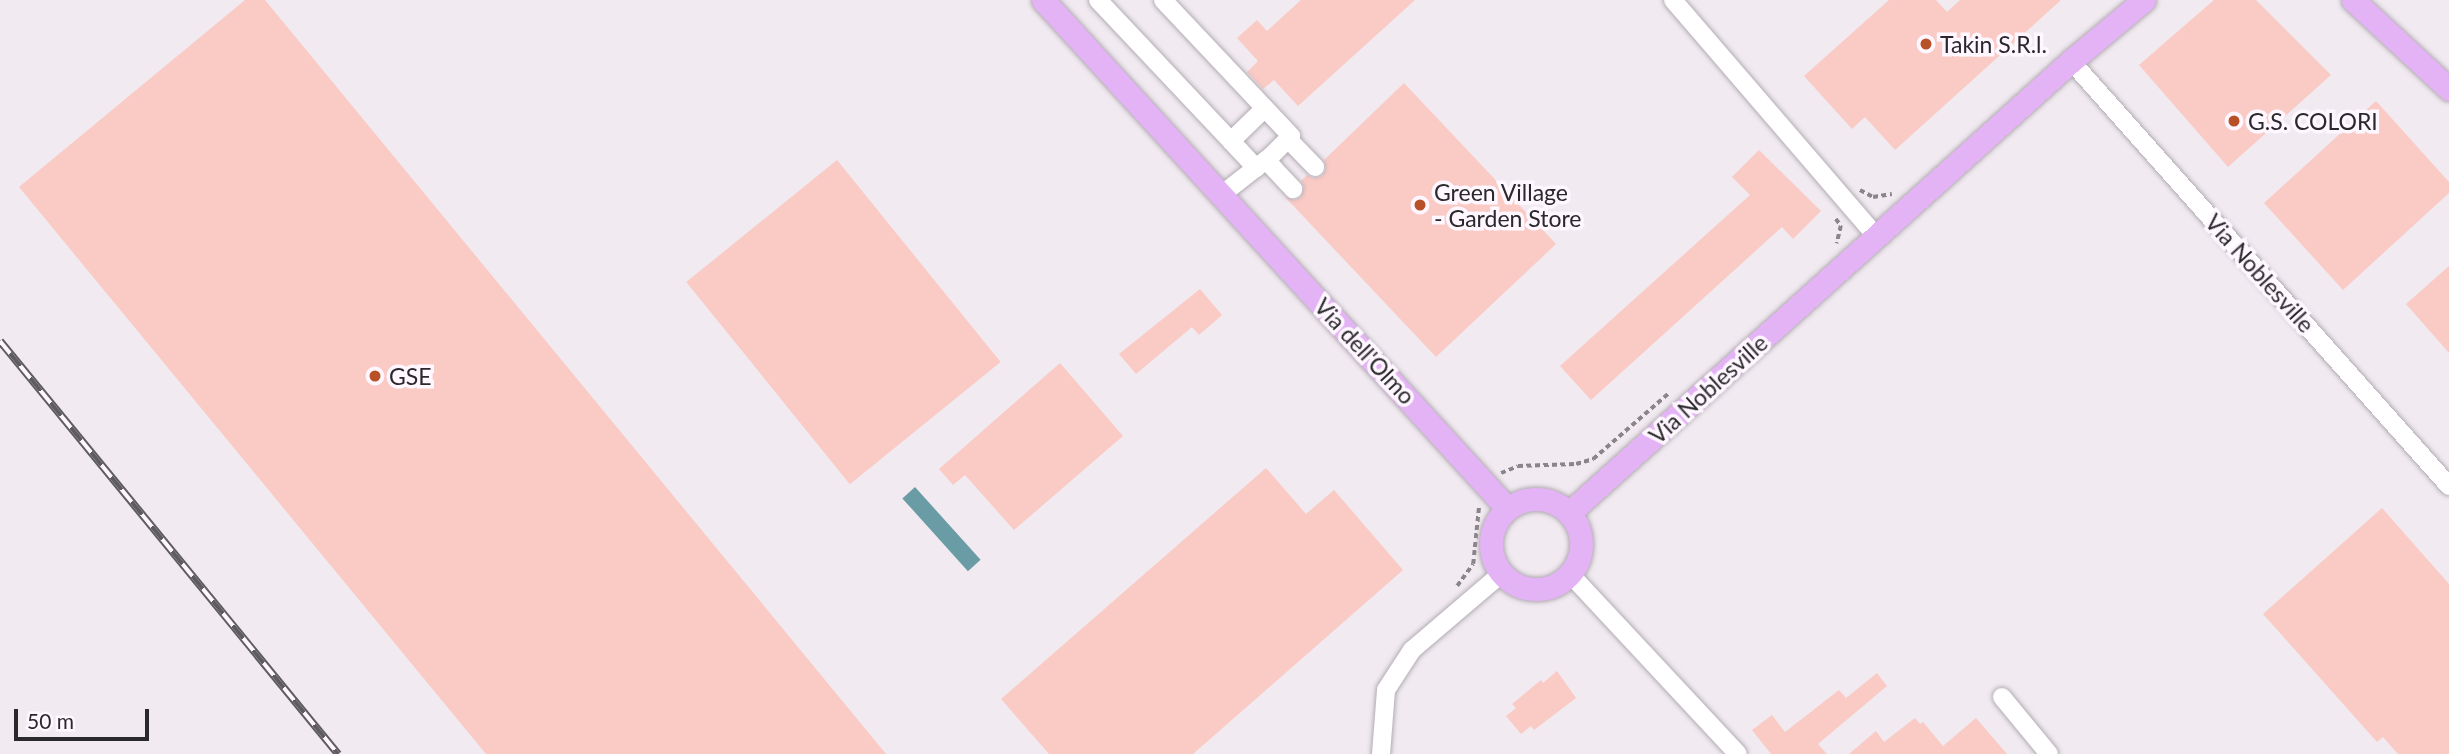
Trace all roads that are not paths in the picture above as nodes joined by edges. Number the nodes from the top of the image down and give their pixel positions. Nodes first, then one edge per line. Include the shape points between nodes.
1 (1043, 0) edge
2 (1098, 0) edge
3 (1673, 0) edge
4 (2144, 0) edge
5 (2353, 0) edge
6 (1169, 2) edge
7 (2071, 61) junction
8 (2449, 89) edge
9 (1265, 108) junction
10 (1288, 139) junction
11 (1231, 141) junction
12 (1261, 164) junction
13 (1315, 167) dead end
14 (1293, 189) dead end
15 (1221, 195) junction
16 (1877, 237) junction
17 (2449, 486) edge
18 (1508, 509) junction
19 (1569, 513) junction
20 (1502, 573) junction
21 (1570, 574) junction
22 (2002, 697) dead end
23 (1728, 746) edge
24 (1381, 754) edge
25 (1738, 754) edge
26 (2049, 754) edge

1 - 15 main road, Via dell'Olmo
2 - 11 street
3 - 16 street
4 - 7 main road, Via Noblesville
5 - 8 main road
6 - 9 street
7 - 16 main road, Via Noblesville
7 - 17 street, Via Noblesville
9 - 10 street via 1291,136
9 - 11 street
10 - 12 street
10 - 13 street
11 - 12 street
12 - 14 street
12 - 15 street
15 - 18 main road, Via dell'Olmo
16 - 19 main road, Via Noblesville
18 - 19 main road via 1525,500 1544,500
18 - 20 main road via 1491,539 1493,557
19 - 21 main road via 1581,543 1577,565
20 - 21 main road via 1517,585 1536,589 1555,586
20 - 24 street via 1412,650 1386,690
21 - 23 street
22 - 26 street
23 - 25 street

